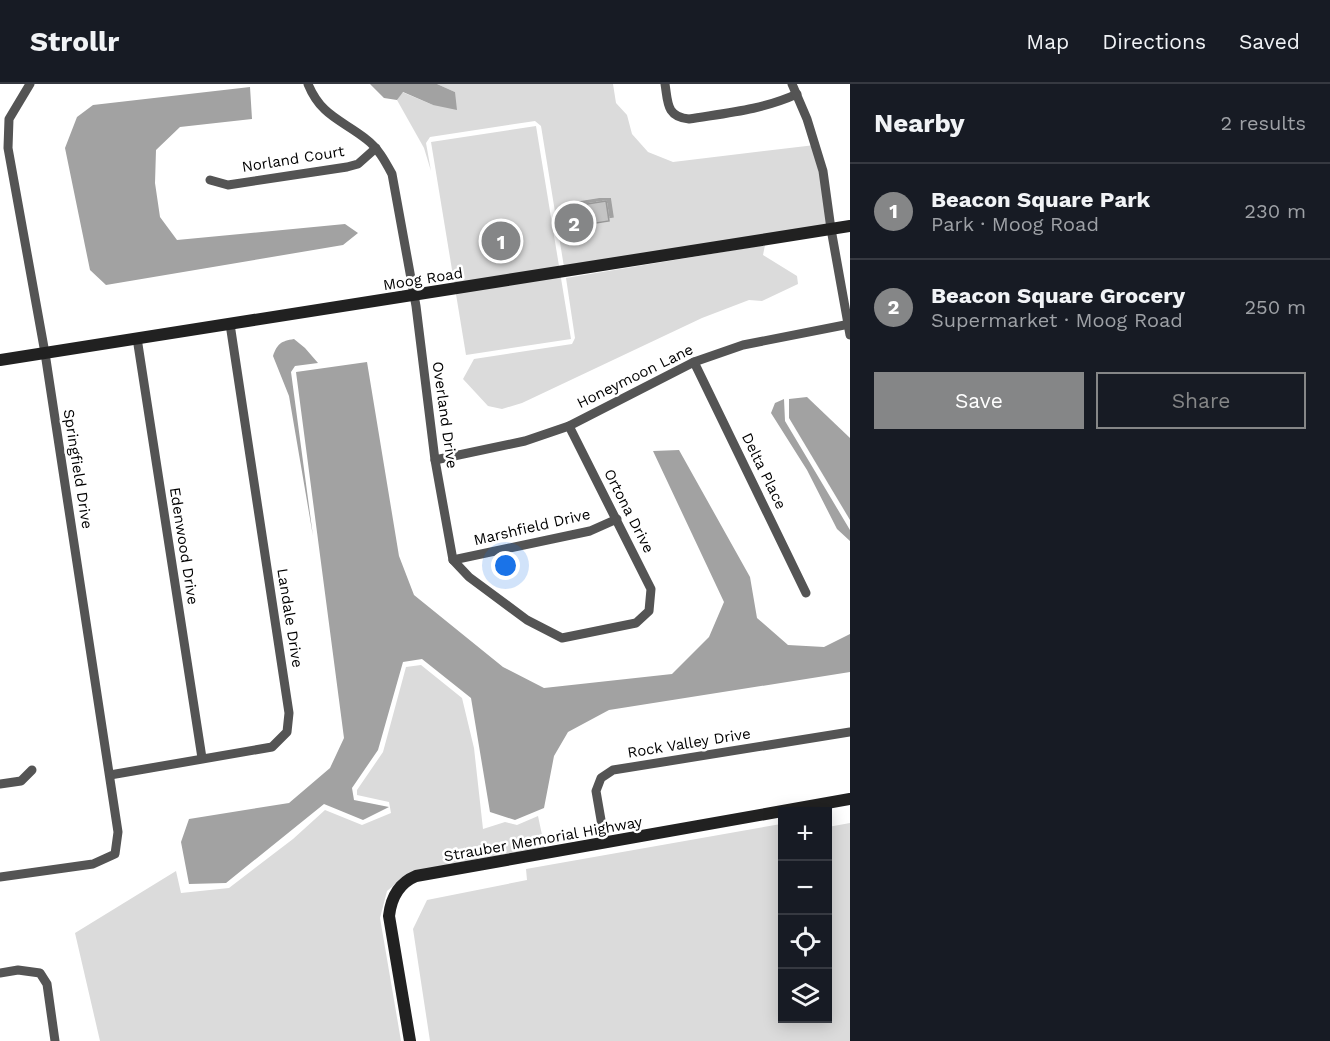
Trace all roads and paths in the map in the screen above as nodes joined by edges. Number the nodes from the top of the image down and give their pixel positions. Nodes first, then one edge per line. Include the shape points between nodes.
1 (30, 84) edge
2 (308, 84) edge
3 (666, 84) edge
4 (792, 84) edge
5 (797, 94) junction
6 (376, 148) junction
7 (210, 180) dead end
8 (850, 226) edge
9 (831, 229) junction
10 (414, 296) junction
11 (230, 324) junction
12 (849, 324) edge
13 (850, 335) edge
14 (137, 338) junction
15 (45, 353) junction
16 (0, 360) edge
17 (694, 362) junction
18 (569, 426) junction
19 (435, 460) junction
20 (617, 519) junction
21 (453, 560) junction
22 (806, 593) dead end
23 (850, 732) edge
24 (202, 758) junction
25 (33, 770) dead end
26 (110, 775) junction
27 (0, 784) edge
28 (850, 799) edge
29 (605, 843) junction
30 (0, 877) edge
31 (0, 974) edge
32 (55, 1041) edge
33 (410, 1041) edge

1 - 15 street, Springfield Drive via 9,119 8,148
2 - 6 street, Overland Drive via 324,110
3 - 5 street via 673,114 689,119 756,109
4 - 5 street
5 - 9 street via 823,171
6 - 7 street, Norland Court via 358,164 228,185
6 - 10 street, Overland Drive via 395,184
8 - 9 street, Moog Road
9 - 10 street, Moog Road
9 - 12 street
10 - 11 street, Moog Road
10 - 19 street, Overland Drive
11 - 14 street, Moog Road
11 - 24 street, Landale Drive via 289,713 287,732 272,747
12 - 13 street
12 - 17 street, Honeymoon Lane via 744,345
14 - 15 street, Moog Road
14 - 24 street, Edenwood Drive
15 - 16 street, Moog Road
15 - 26 street, Springfield Drive
17 - 18 street, Honeymoon Lane
17 - 22 street, Delta Place
18 - 19 street, Honeymoon Lane via 525,441
18 - 20 street, Ortona Drive
19 - 21 street, Overland Drive
20 - 21 street, Marshfield Drive via 590,531
20 - 21 street, Ortona Drive via 651,589 649,611 636,623 562,638 527,620 469,577
23 - 29 street, Rock Valley Drive via 613,770 601,778 596,791
24 - 26 street, Landale Drive
25 - 27 street via 21,781
26 - 30 street, Springfield Drive via 118,832 115,854 93,864
28 - 29 street, Strauber Memorial Highway
29 - 33 street, Strauber Memorial Highway via 417,876 400,887 389,916
31 - 32 street via 18,970 40,973 47,984

